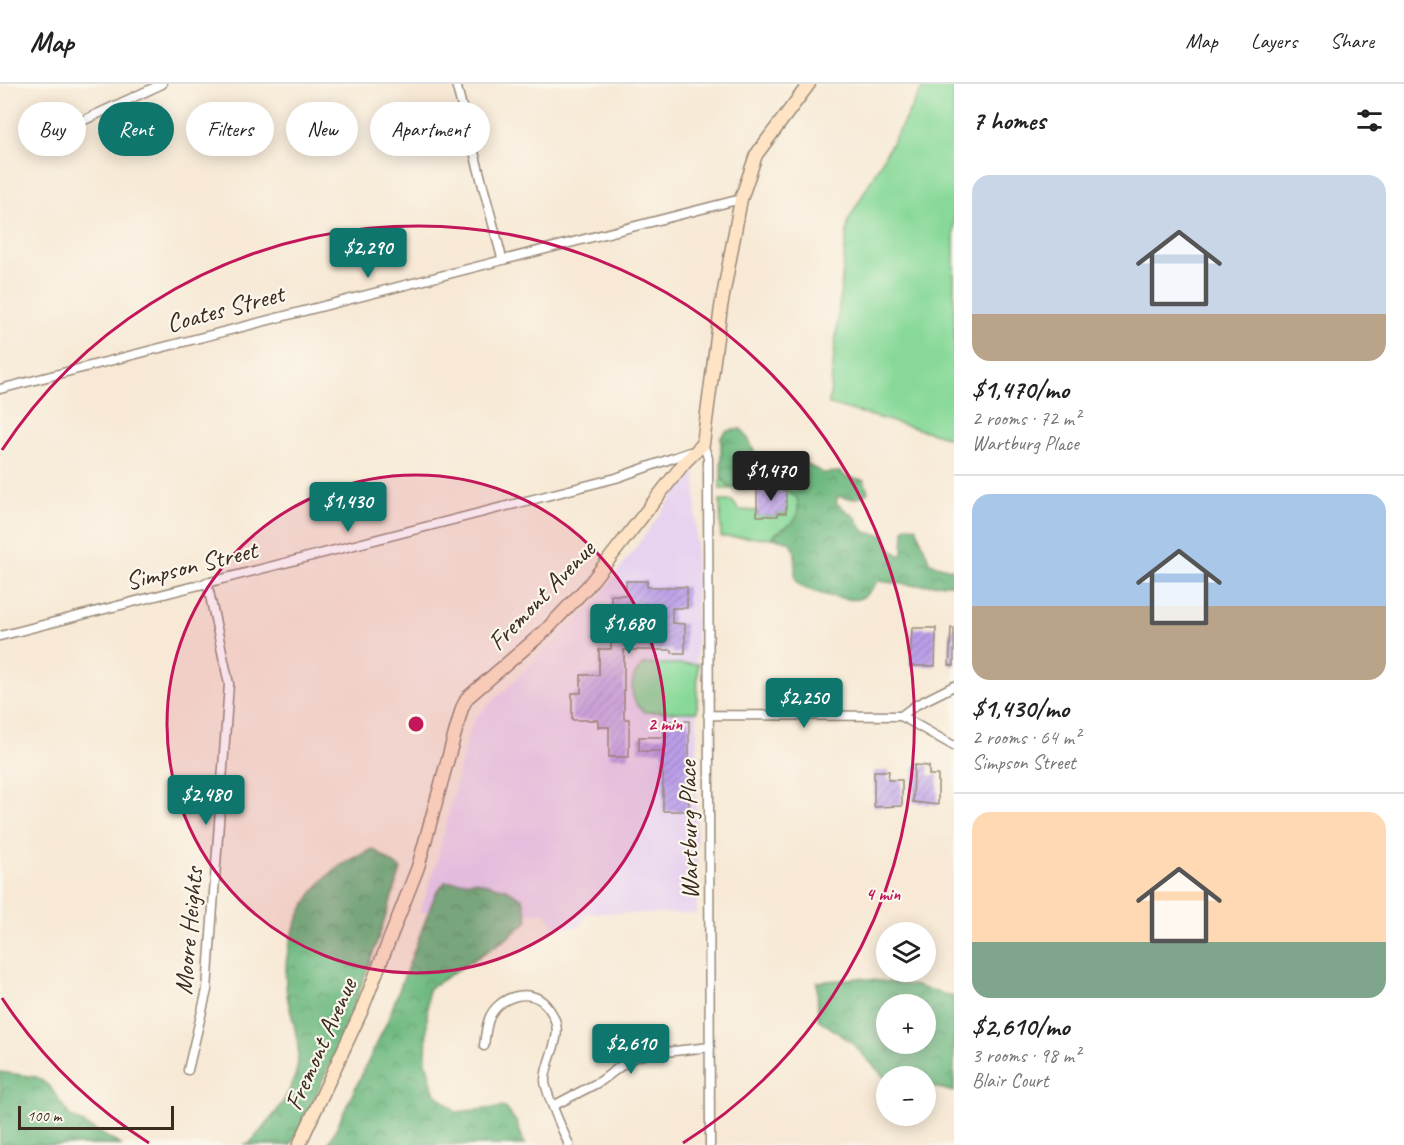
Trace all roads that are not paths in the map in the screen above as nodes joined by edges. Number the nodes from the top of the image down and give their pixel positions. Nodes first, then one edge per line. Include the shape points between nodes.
1 (162, 84) edge
2 (456, 84) edge
3 (809, 84) edge
4 (86, 119) edge
5 (741, 199) junction
6 (502, 258) junction
7 (0, 389) edge
8 (703, 444) junction
9 (207, 582) junction
10 (0, 636) edge
11 (954, 686) edge
12 (708, 716) junction
13 (901, 716) junction
14 (954, 746) edge
15 (484, 1046) dead end
16 (710, 1047) junction
17 (188, 1070) dead end
18 (554, 1106) junction
19 (299, 1145) edge
20 (569, 1145) edge
21 (710, 1145) edge

1 - 4 street
2 - 6 street
3 - 5 main road via 756,155
5 - 6 street, Coates Street
5 - 8 main road via 721,307
6 - 7 street, Coates Street
8 - 9 street, Simpson Street via 682,457 616,478
8 - 12 street, Wartburg Place via 708,458
8 - 19 main road, Fremont Avenue via 588,586 546,630 467,698 417,867 361,1012
9 - 10 street, Simpson Street
9 - 17 street, Moore Heights via 229,684 207,990
11 - 13 street
12 - 13 street
12 - 16 street, Wartburg Place
13 - 14 street
15 - 18 street via 489,1018 497,1006 522,994 546,1005 557,1022 558,1035 544,1082
16 - 18 street via 630,1059 601,1081
16 - 21 street, Wartburg Place
18 - 20 street

